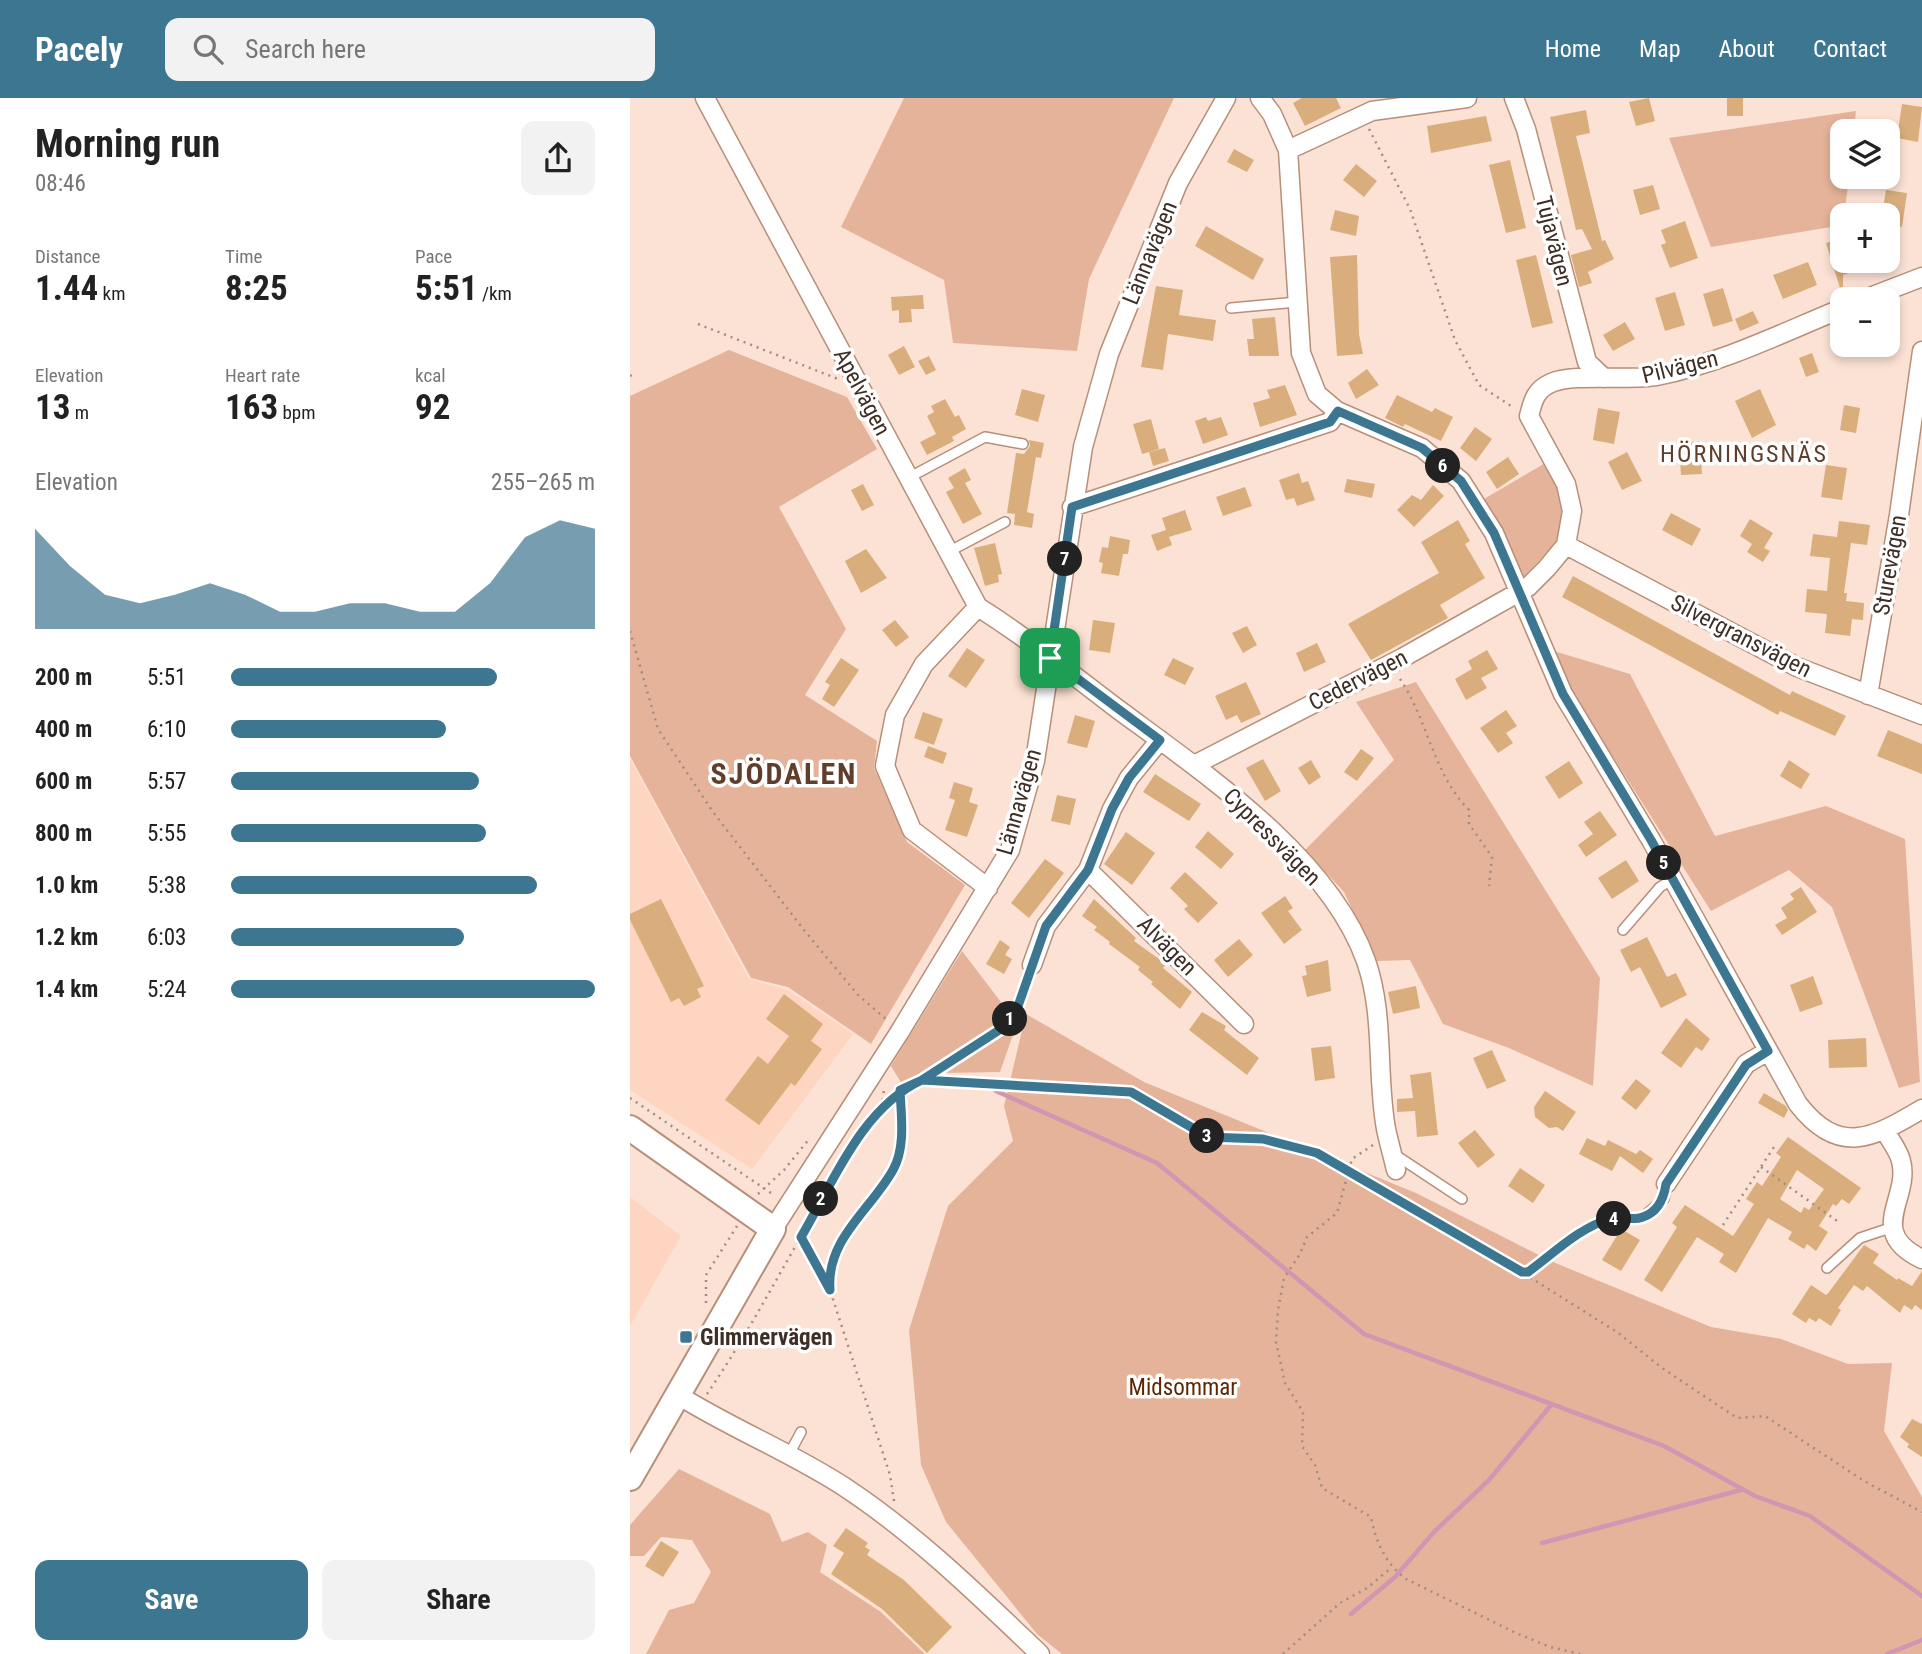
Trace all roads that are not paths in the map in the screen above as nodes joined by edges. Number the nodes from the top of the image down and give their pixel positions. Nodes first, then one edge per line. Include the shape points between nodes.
1 (705, 98) edge
2 (1226, 98) edge
3 (1260, 98) edge
4 (1467, 98) edge
5 (1514, 98) edge
6 (1288, 150) junction
7 (1922, 276) edge
8 (1895, 287) edge
9 (1297, 302) junction
10 (1231, 308) dead end
11 (1830, 314) edge
12 (1922, 351) edge
13 (1604, 377) junction
14 (1338, 411) junction
15 (1023, 444) dead end
16 (908, 478) junction
17 (1072, 507) junction
18 (1005, 522) dead end
19 (1566, 545) junction
20 (948, 552) junction
21 (1518, 592) junction
22 (978, 607) junction
23 (1050, 658) junction
24 (1868, 695) junction
25 (1922, 715) edge
26 (1160, 740) junction
27 (1196, 764) junction
28 (1088, 870) junction
29 (1673, 879) junction
30 (988, 888) junction
31 (1623, 930) dead end
32 (1032, 965) road end
33 (1244, 1024) dead end
34 (1768, 1051) junction
35 (1922, 1109) edge
36 (630, 1128) edge
37 (1885, 1131) junction
38 (1392, 1154) joint
39 (1666, 1184) joint
40 (1462, 1199) dead end
41 (1643, 1217) road end
42 (1894, 1227) junction
43 (773, 1229) junction
44 (1922, 1259) edge
45 (1827, 1268) dead end
46 (688, 1401) junction
47 (801, 1432) dead end
48 (788, 1456) junction
49 (630, 1478) edge
50 (1040, 1654) edge

1 - 16 street, Apelvägen
2 - 17 street, Lännavägen via 1178,183 1109,354
3 - 6 street
4 - 6 street via 1372,111
5 - 13 street, Tujavägen via 1587,362
6 - 9 street
7 - 8 street
9 - 10 lane
9 - 14 street via 1301,354 1317,394
11 - 13 street, Pilvägen via 1752,347 1677,371 1640,379
12 - 24 street, Sturevägen
13 - 19 street, Pilvägen via 1552,382 1535,393 1529,416 1566,484 1572,511
14 - 17 street via 1330,422
14 - 21 street via 1422,448 1461,481 1494,533
15 - 16 lane via 985,437
16 - 20 street, Apelvägen
17 - 23 street, Lännavägen
18 - 20 lane
19 - 21 street
19 - 24 street, Silvergransvägen via 1797,667
20 - 22 street, Apelvägen
21 - 27 street, Cedervägen
21 - 29 street via 1563,694
22 - 23 street, Apelvägen
22 - 30 street via 924,664 895,715 885,766 912,830
23 - 26 street, Cypressvägen
23 - 30 street, Lännavägen via 1035,761 1010,850
24 - 25 street, Silvergransvägen
26 - 27 street, Cypressvägen
26 - 28 street via 1129,778
27 - 38 street, Cypressvägen via 1313,874 1357,941 1376,1004
28 - 32 street via 1046,926
28 - 33 street, Alvägen
29 - 31 lane via 1660,887
29 - 34 street
30 - 43 street, Lännavägen
34 - 37 street via 1812,1123 1838,1137
34 - 39 street via 1746,1065
35 - 37 street
36 - 43 main road
37 - 42 street via 1901,1161
38 - 40 lane
39 - 41 lane via 1664,1199
42 - 44 street via 1902,1247
42 - 45 lane via 1860,1238
43 - 46 main road, Lännavägen
46 - 48 street
46 - 49 main road, Lännavägen
47 - 48 lane
48 - 50 street via 844,1486 895,1523

